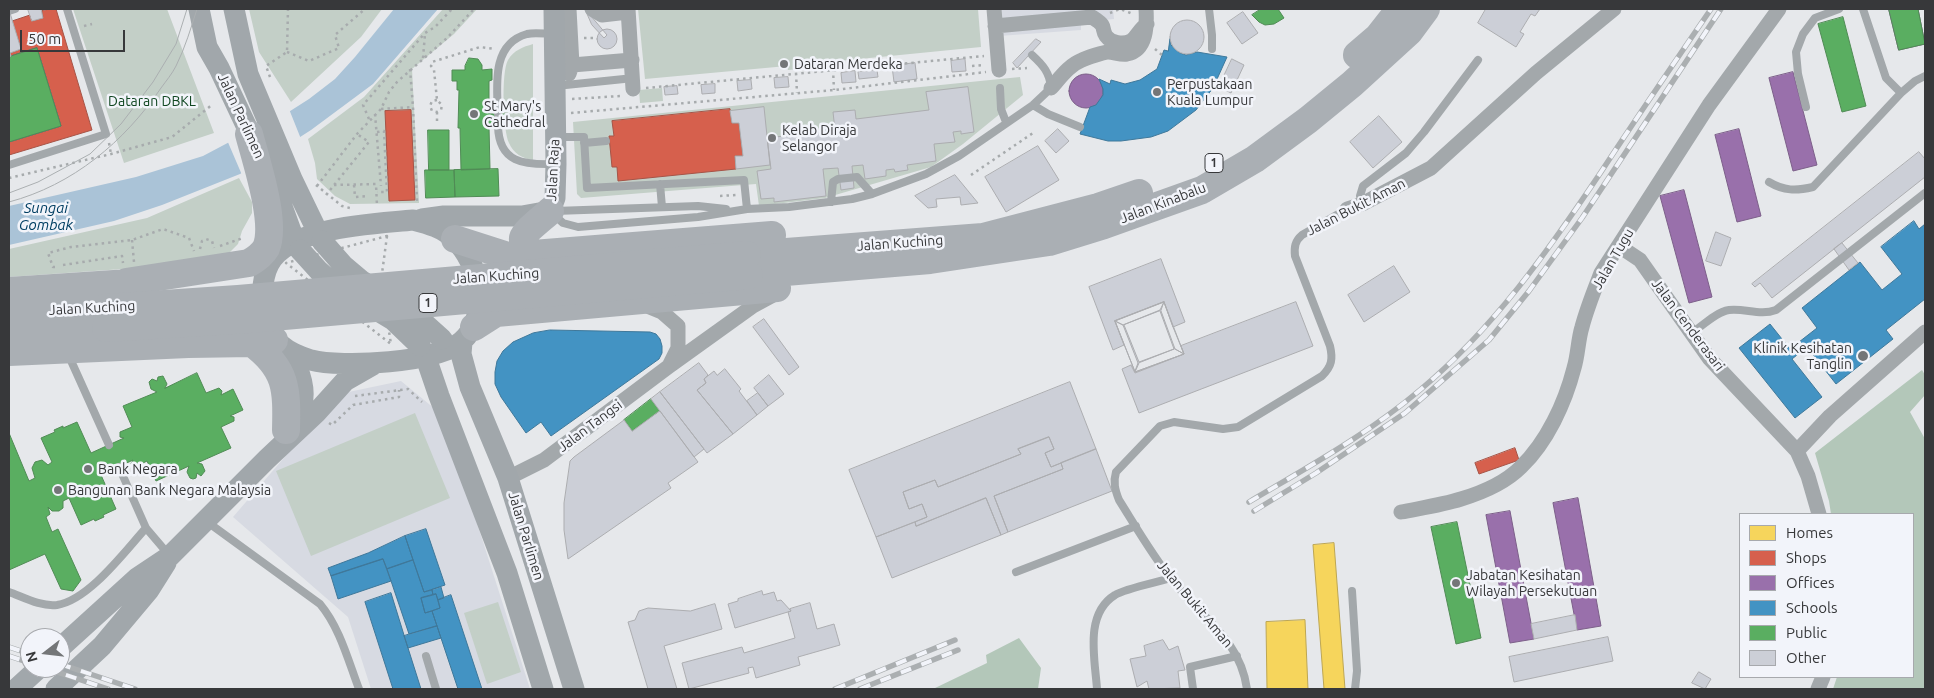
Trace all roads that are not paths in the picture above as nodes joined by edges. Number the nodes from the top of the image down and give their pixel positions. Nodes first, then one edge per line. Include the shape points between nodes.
1 (15, 9) edge
2 (67, 9) edge
3 (193, 9) edge
4 (199, 9) edge
5 (554, 9) edge
6 (569, 9) edge
7 (592, 9) edge
8 (994, 9) edge
9 (1152, 9) edge
10 (1209, 9) edge
11 (1400, 9) edge
12 (1426, 9) edge
13 (1614, 9) edge
14 (1779, 9) edge
15 (1840, 9) edge
16 (1863, 9) edge
17 (628, 10) edge
18 (9, 11) edge
19 (235, 12) edge
20 (1096, 17) edge
21 (1144, 18) edge
22 (995, 26) junction
23 (554, 34) junction
24 (207, 47) junction
25 (1212, 49) dead end
26 (1032, 54) dead end
27 (632, 60) junction
28 (1478, 60) dead end
29 (999, 70) road end
30 (565, 75) junction
31 (1925, 76) edge
32 (628, 84) joint
33 (1000, 88) dead end
34 (1051, 88) junction
35 (1901, 93) junction
36 (1033, 105) junction
37 (1806, 107) dead end
38 (498, 114) dead end
39 (1006, 122) junction
40 (498, 126) dead end
41 (1080, 127) dead end
42 (249, 134) joint
43 (555, 137) junction
44 (606, 141) dead end
45 (584, 143) junction
46 (556, 164) junction
47 (9, 165) edge
48 (1769, 182) dead end
49 (660, 184) junction
50 (277, 186) junction
51 (1925, 193) edge
52 (872, 194) junction
53 (831, 202) junction
54 (1362, 204) junction
55 (662, 207) junction
56 (747, 209) junction
57 (1348, 209) joint
58 (736, 210) junction
59 (550, 211) junction
60 (415, 213) junction
61 (344, 227) junction
62 (983, 237) junction
63 (320, 238) junction
64 (455, 239) junction
65 (1619, 246) junction
66 (288, 251) junction
67 (528, 254) junction
68 (930, 260) junction
69 (748, 265) junction
70 (128, 272) junction
71 (191, 280) junction
72 (787, 288) junction
73 (9, 291) edge
74 (634, 301) junction
75 (9, 312) edge
76 (105, 318) junction
77 (9, 332) edge
78 (1925, 332) edge
79 (1692, 334) junction
80 (457, 339) junction
81 (188, 344) junction
82 (272, 345) junction
83 (66, 350) junction
84 (9, 352) edge
85 (418, 353) junction
86 (378, 362) junction
87 (668, 367) junction
88 (286, 430) junction
89 (109, 445) dead end
90 (1797, 451) junction
91 (267, 459) junction
92 (119, 467) dead end
93 (508, 478) junction
94 (1401, 512) dead end
95 (1819, 513) edge
96 (205, 521) junction
97 (1136, 526) junction
98 (146, 528) junction
99 (170, 556) junction
100 (1016, 572) dead end
101 (1171, 578) junction
102 (1352, 590) dead end
103 (9, 592) edge
104 (70, 639) edge
105 (426, 656) dead end
106 (1237, 656) junction
107 (26, 678) edge
108 (15, 686) edge
109 (56, 689) edge
110 (359, 689) edge
111 (436, 689) edge
112 (543, 689) edge
113 (574, 689) edge
114 (1097, 689) edge
115 (1193, 689) edge
116 (1247, 689) edge
117 (1355, 689) edge

1 - 18 lane
2 - 47 lane via 106,134
3 - 24 street
4 - 24 street, Jalan Parlimen
5 - 23 street, Jalan Raja
6 - 30 street
7 - 17 street via 602,15
8 - 22 street
9 - 21 street
10 - 25 lane
11 - 62 highway, Jalan Kinabalu / 1 via 1378,37 1300,107 1195,174 1098,207
12 - 68 highway, Jalan Kinabalu / 1 via 1409,32 1308,120 1255,159 1202,190 1049,242
13 - 54 street, Jalan Bukit Aman via 1536,73 1431,168
14 - 65 street, Jalan Tugu via 1710,105
15 - 37 lane via 1815,18 1796,52
16 - 35 lane via 1886,78
17 - 27 street
19 - 50 street, Jalan Parlimen via 248,74 264,86
20 - 21 street via 1106,36 1120,43 1134,39
20 - 22 street via 1025,17
21 - 34 street via 1142,42 1134,52 1104,53 1081,60
22 - 29 street
23 - 30 street, Jalan Raja
23 - 38 lane via 524,35 503,50 497,70
24 - 42 street, Jalan Parlimen
26 - 34 lane via 1044,66
27 - 30 street
27 - 32 street
28 - 54 lane via 1406,153 1363,186
30 - 32 lane
30 - 43 street, Jalan Raja
31 - 35 lane
33 - 39 lane via 1001,109
34 - 36 lane
35 - 48 lane via 1813,187 1787,190
36 - 39 lane
36 - 41 lane
39 - 52 lane via 959,156
40 - 46 lane via 500,142 514,160 533,165
42 - 50 highway
43 - 45 lane via 584,137
43 - 46 street, Jalan Raja
44 - 45 lane
45 - 49 lane via 587,188
46 - 59 street, Jalan Raja via 555,198
49 - 55 lane
49 - 56 lane via 744,180
50 - 61 street, Jalan Parlimen via 308,202
50 - 63 street, Jalan Parlimen
50 - 66 street, Jalan Parlimen via 288,223
50 - 70 highway via 266,248 258,258 249,263
51 - 79 lane via 1776,310 1728,310
52 - 53 lane
52 - 53 lane via 857,177 838,180 833,182
53 - 56 lane
54 - 57 street, Jalan Bukit Aman
55 - 58 lane
55 - 59 lane
56 - 58 lane
57 - 97 lane, Jalan Bukit Aman via 1302,234 1294,248 1330,346 1330,369 1238,427 1223,429 1174,422 1160,426 1116,472 1114,479 1119,500
58 - 59 lane via 698,217 578,227 563,223
59 - 60 street via 522,216
59 - 67 highway via 525,234 523,240
60 - 61 street
60 - 64 street
61 - 63 street
62 - 67 highway via 871,226
62 - 69 highway, Jalan Kuching / 1
63 - 66 street via 307,236
63 - 80 street, Jalan Parlimen, bridge via 342,265 362,281
64 - 67 highway via 503,256
64 - 80 street via 470,259 479,305
65 - 79 street, Jalan Cenderasari via 1640,260
65 - 94 street, Jalan Tugu via 1590,299 1574,369 1560,408 1534,452 1507,479 1485,490 1461,499
66 - 71 highway via 251,273
66 - 82 street via 263,283 263,305
66 - 85 street, Jalan Parlimen, bridge via 335,285 393,320
68 - 69 highway, Jalan Kuching / 1
68 - 72 highway via 872,279
69 - 76 highway, Jalan Kuching / 1, bridge via 238,299
70 - 71 highway
70 - 73 highway
71 - 81 highway via 207,293 211,314 203,330
72 - 74 highway
72 - 87 street, Jalan Tangsi via 754,306
74 - 80 highway via 496,313
74 - 87 street, Jalan Tangsi via 662,312 678,326 678,348
75 - 76 highway, Jalan Kuching / 1
76 - 77 highway, Jalan Kuching / 1
78 - 90 street via 1830,416
79 - 90 street, Jalan Cenderasari via 1709,358
80 - 85 street
80 - 93 street, Jalan Parlimen via 470,387
81 - 82 highway
81 - 83 highway
82 - 86 street via 326,363
82 - 88 highway via 265,353 284,381
82 - 88 street via 300,372 303,397 300,411
83 - 84 highway
83 - 89 lane
85 - 86 street
85 - 112 street, Jalan Parlimen via 433,401 507,573
86 - 91 street via 345,381
87 - 93 street, Jalan Tangsi via 544,460
88 - 91 street
90 - 95 street, Jalan Cenderasari
91 - 96 street
92 - 98 lane
93 - 113 street, Jalan Parlimen
96 - 99 street
96 - 110 lane via 320,604 336,627
97 - 100 lane
97 - 101 lane, Jalan Bukit Aman
98 - 99 lane
98 - 103 lane via 88,591 74,598 57,605
99 - 104 street via 137,578
99 - 109 street via 149,590 102,646
101 - 106 lane, Jalan Bukit Aman via 1222,633
101 - 114 lane via 1115,595 1103,607 1096,621 1093,640
102 - 117 lane via 1357,672
105 - 111 lane
106 - 115 lane via 1190,667
106 - 116 lane, Jalan Bukit Aman
107 - 108 street

